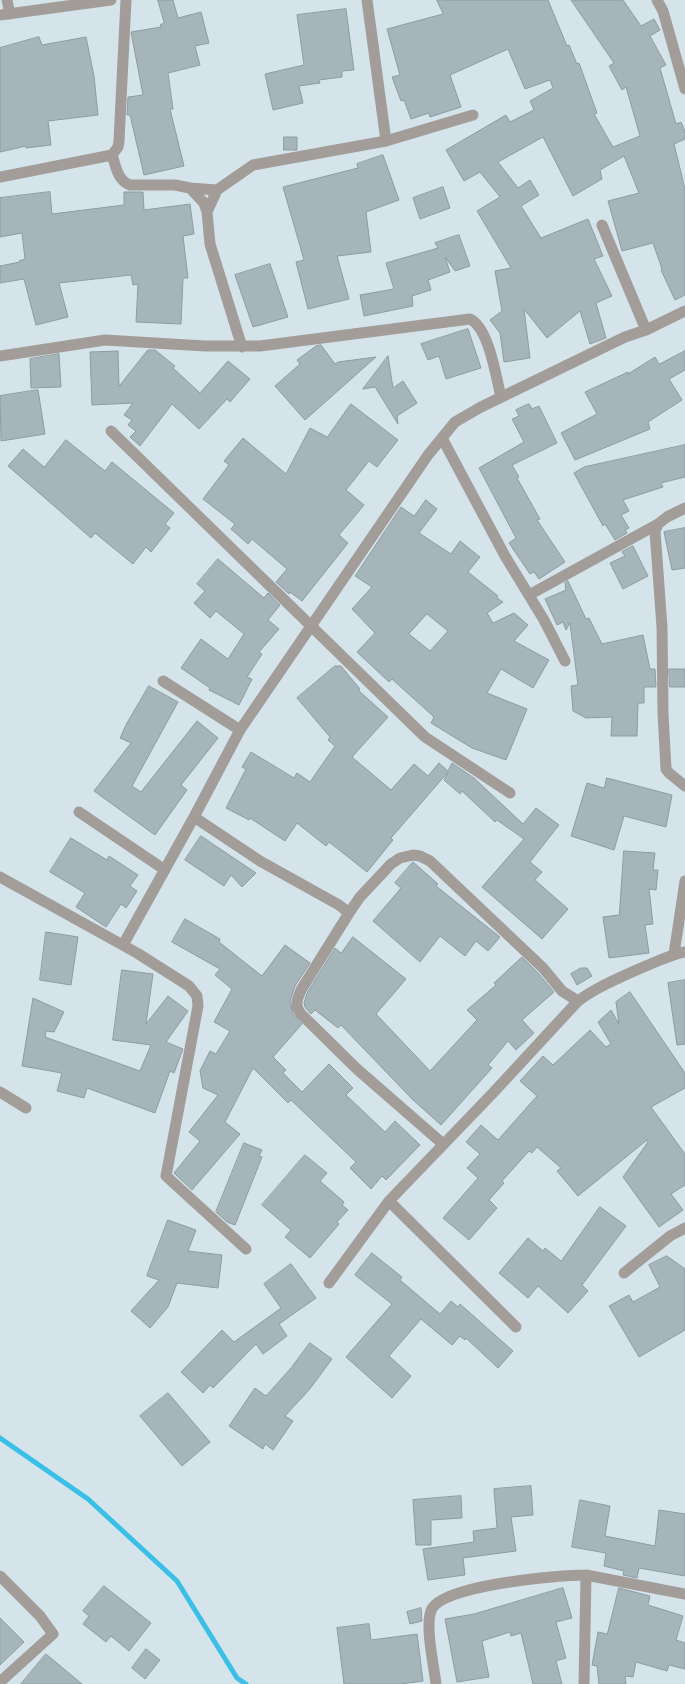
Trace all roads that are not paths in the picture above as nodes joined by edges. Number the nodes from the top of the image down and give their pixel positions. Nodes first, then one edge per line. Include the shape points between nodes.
1 (7, 0) edge
2 (111, 0) edge
3 (126, 0) edge
4 (367, 0) edge
5 (658, 0) edge
6 (5, 14) edge
7 (685, 89) edge
8 (473, 115) dead end
9 (386, 141) junction
10 (112, 155) junction
11 (0, 177) edge
12 (190, 188) junction
13 (217, 190) junction
14 (207, 212) junction
15 (602, 225) dead end
16 (685, 311) edge
17 (646, 330) junction
18 (242, 347) junction
19 (0, 356) edge
20 (501, 397) junction
21 (111, 430) dead end
22 (442, 438) junction
23 (685, 508) edge
24 (658, 524) junction
25 (529, 595) junction
26 (310, 626) junction
27 (565, 662) dead end
28 (163, 681) dead end
29 (240, 730) junction
30 (685, 786) edge
31 (510, 793) dead end
32 (79, 812) dead end
33 (194, 817) junction
34 (165, 870) junction
35 (0, 877) edge
36 (685, 881) edge
37 (349, 913) junction
38 (123, 944) junction
39 (680, 953) edge
40 (578, 1002) junction
41 (0, 1092) edge
42 (26, 1108) dead end
43 (443, 1144) junction
44 (390, 1201) junction
45 (685, 1228) edge
46 (246, 1249) dead end
47 (624, 1273) dead end
48 (329, 1283) dead end
49 (516, 1327) dead end
50 (586, 1575) junction
51 (0, 1576) edge
52 (685, 1594) edge
53 (0, 1682) edge
54 (436, 1684) edge
55 (584, 1684) edge

1 - 6 street
2 - 6 street
3 - 10 street via 119,140 118,147
4 - 9 street
5 - 7 street
8 - 9 street
9 - 13 street via 253,165
10 - 11 street
10 - 12 street via 119,177 125,183
12 - 13 street
12 - 14 street via 204,203
13 - 14 street
14 - 18 street via 210,244
15 - 17 street
16 - 17 street
17 - 20 street via 625,337
18 - 19 street via 105,340
18 - 20 street via 470,319 476,322 486,341
20 - 22 street via 455,422
21 - 26 street
22 - 25 street via 505,556
22 - 26 street
23 - 24 street
24 - 25 street
24 - 30 street via 655,538 662,627 666,769
25 - 27 street
26 - 29 street
26 - 31 street via 425,737
28 - 29 street
29 - 33 street
32 - 34 street
33 - 34 street
33 - 37 street
34 - 38 street
35 - 38 street
36 - 39 street
37 - 40 street via 360,897 391,864 400,858 420,856 430,860 543,968 562,991
37 - 43 street via 301,990 296,1008 358,1069
38 - 46 street via 189,986 197,996 198,1006 166,1176
39 - 40 street via 590,992
40 - 43 street
41 - 42 street
43 - 44 street
44 - 48 street
44 - 49 street
45 - 47 street via 670,1236
50 - 52 street
50 - 54 street via 497,1584 444,1597 431,1610 429,1622
50 - 55 street
51 - 53 street via 40,1616 52,1634

